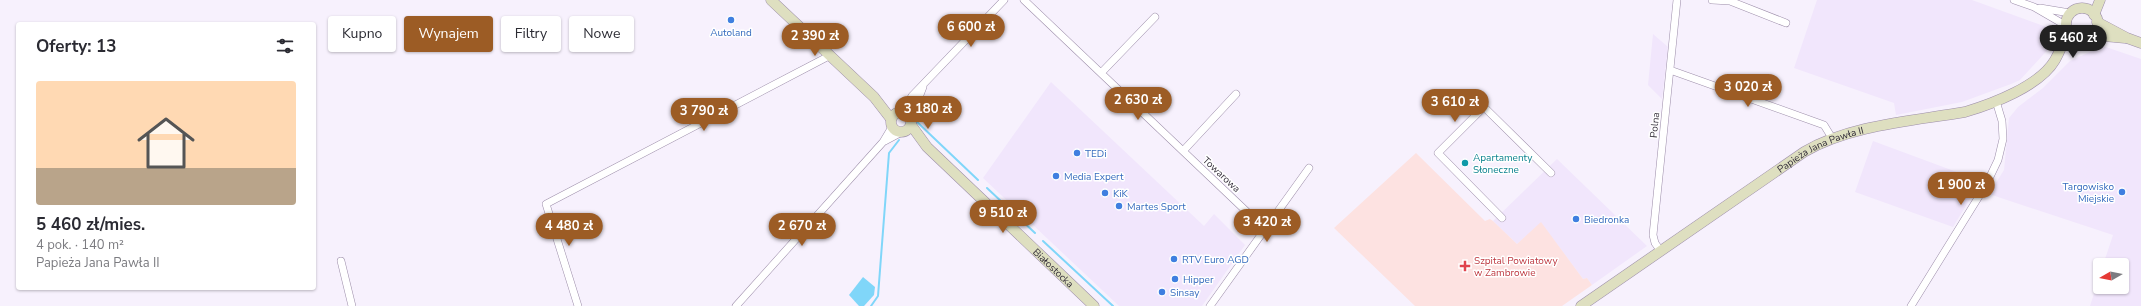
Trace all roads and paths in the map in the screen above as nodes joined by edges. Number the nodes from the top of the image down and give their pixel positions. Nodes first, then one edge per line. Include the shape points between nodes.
1 (771, 0) edge
2 (1004, 0) edge
3 (1024, 0) edge
4 (1677, 0) edge
5 (1712, 0) edge
6 (2014, 0) edge
7 (2092, 0) edge
8 (2100, 0) edge
9 (2034, 7) junction
10 (2082, 8) junction
11 (2070, 13) junction
12 (1155, 17) dead end
13 (2096, 18) junction
14 (1786, 22) dead end
15 (2066, 28) junction
16 (2094, 35) junction
17 (2127, 38) junction
18 (2078, 40) junction
19 (2141, 43) edge
20 (829, 56) junction
21 (2054, 61) junction
22 (1670, 70) junction
23 (1101, 73) junction
24 (1236, 94) dead end
25 (874, 97) junction
26 (1996, 101) junction
27 (906, 117) junction
28 (896, 128) junction
29 (1832, 138) junction
30 (927, 147) junction
31 (1183, 151) junction
32 (1309, 168) dead end
33 (1551, 172) dead end
34 (1502, 218) dead end
35 (1265, 229) junction
36 (1660, 250) junction
37 (341, 260) dead end
38 (352, 306) edge
39 (578, 306) edge
40 (736, 306) edge
41 (1094, 306) edge
42 (1210, 306) edge
43 (1581, 306) edge
44 (1911, 306) edge

1 - 20 street, Białostocka
2 - 27 street via 912,96
3 - 23 street, Towarowa
4 - 22 street, Polna
5 - 14 street via 1730,1
6 - 9 street
7 - 10 street
8 - 13 street
9 - 11 street
9 - 15 street
10 - 11 street
10 - 13 street
11 - 15 street
12 - 23 street
13 - 16 street
13 - 17 street
15 - 18 street
15 - 21 street, Papieża Jana Pawła II
16 - 17 street
16 - 18 street via 2087,40
17 - 19 street
18 - 21 street
20 - 25 street, Białostocka
20 - 39 street via 546,204
21 - 26 street, Papieża Jana Pawła II via 2032,82
22 - 29 street via 1824,125
22 - 36 street, Polna via 1653,235
23 - 31 street, Towarowa
24 - 31 street
25 - 27 street, Białostocka
25 - 28 street, Białostocka
26 - 29 street, Papieża Jana Pawła II via 1965,112
26 - 44 street via 2002,121 2003,139 1998,160 1986,185
27 - 28 street via 908,131
27 - 28 street via 894,114
27 - 30 street, Białostocka
28 - 30 street, Białostocka
28 - 40 street
29 - 36 street, Papieża Jana Pawła II via 1804,152
30 - 41 street, Białostocka
31 - 35 street, Towarowa
32 - 35 street
33 - 34 street via 1484,107 1438,153
35 - 42 street
36 - 43 street, Papieża Jana Pawła II
37 - 38 street

